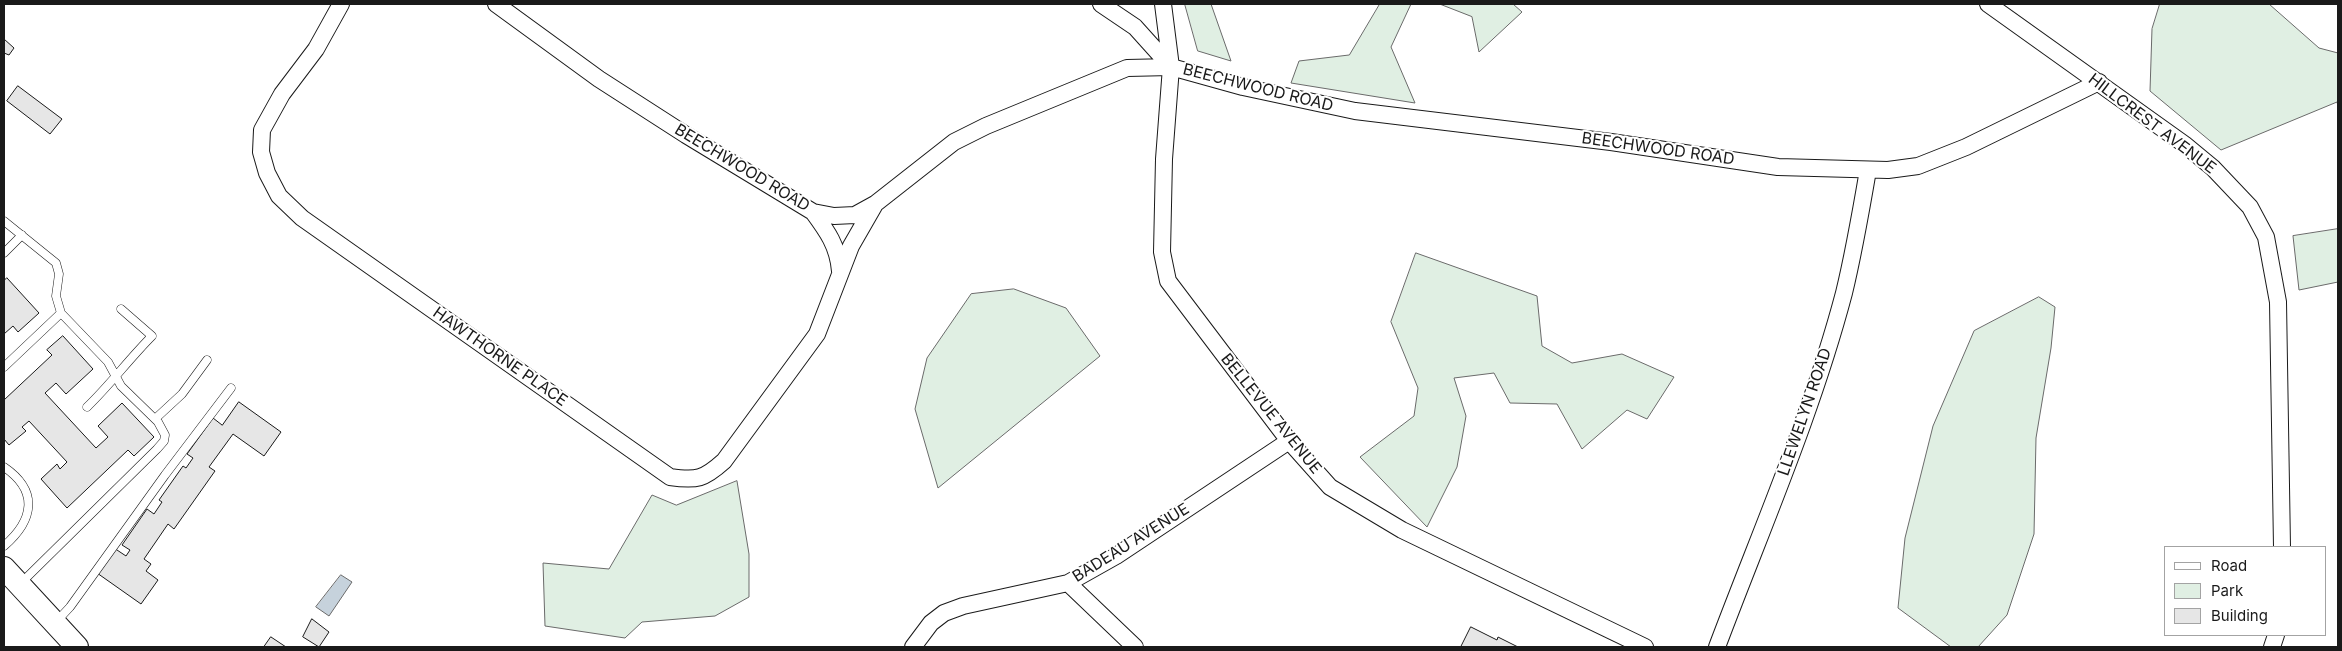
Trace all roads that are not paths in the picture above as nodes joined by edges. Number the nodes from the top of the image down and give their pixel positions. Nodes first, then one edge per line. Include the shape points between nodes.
1 (341, 4) edge
2 (496, 4) edge
3 (1102, 4) edge
4 (1163, 4) edge
5 (1988, 4) edge
6 (1171, 67) junction
7 (2099, 82) junction
8 (1868, 170) junction
9 (875, 204) junction
10 (813, 212) junction
11 (4, 221) edge
12 (22, 235) junction
13 (4, 253) edge
14 (840, 270) junction
15 (121, 309) dead end
16 (61, 313) junction
17 (207, 360) dead end
18 (4, 368) edge
19 (116, 377) junction
20 (231, 388) dead end
21 (87, 407) dead end
22 (155, 419) junction
23 (1289, 441) junction
24 (4, 467) edge
25 (4, 546) edge
26 (2282, 546) edge
27 (4, 568) edge
28 (1068, 583) junction
29 (19, 585) junction
30 (55, 623) junction
31 (77, 647) edge
32 (913, 647) edge
33 (1135, 647) edge
34 (1645, 647) edge
35 (1717, 647) edge

1 - 14 street, HAWTHORNE PLACE via 316,49 282,94 262,130 261,152 279,196 302,218 670,477 689,480 708,475 724,462 817,334
2 - 10 street, BEECHWOOD ROAD via 686,136
3 - 6 street via 1134,27
4 - 6 street, BELLEVUE AVENUE
5 - 7 street, HILLCREST AVENUE
6 - 8 street, BEECHWOOD ROAD via 1355,111 1611,142 1778,167
6 - 9 street, BEECHWOOD ROAD via 1127,68 986,126 954,142
6 - 23 street, BELLEVUE AVENUE via 1164,159 1162,252 1168,281
7 - 8 street, BEECHWOOD ROAD via 1966,147 1918,166
7 - 26 street, HILLCREST AVENUE via 2213,168 2250,207 2266,237 2278,302
8 - 35 street, LLEWELYN ROAD via 1856,243 1824,361 1794,450
9 - 10 street, BEECHWOOD ROAD via 856,215 834,216
9 - 14 street, HAWTHORNE PLACE
10 - 14 street via 834,242
11 - 12 lane
12 - 13 lane
12 - 16 lane via 56,263 60,274 56,296
15 - 19 lane via 152,336
16 - 18 lane
16 - 19 lane via 108,362
17 - 22 lane via 182,394
19 - 21 lane
19 - 22 lane
20 - 30 lane
22 - 29 lane via 166,435 164,441
23 - 28 street, BADEAU AVENUE via 1116,556
23 - 34 street, BELLEVUE AVENUE via 1330,486 1402,530
24 - 25 lane via 16,475 29,501 20,530
27 - 29 street
28 - 32 street, BADEAU AVENUE via 944,613 931,623
28 - 33 street
29 - 30 street
30 - 31 street

